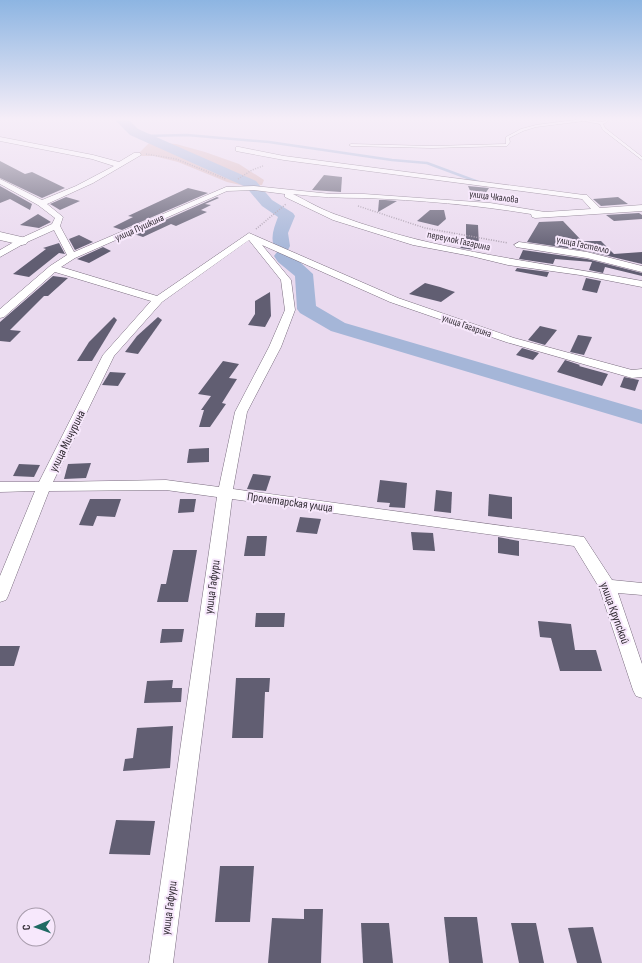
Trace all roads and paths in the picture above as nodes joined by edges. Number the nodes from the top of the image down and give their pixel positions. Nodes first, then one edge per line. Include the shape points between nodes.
1 (113, 163) edge
2 (124, 163) edge
3 (185, 163) edge
4 (270, 163) edge
5 (319, 163) edge
6 (120, 165) junction
7 (263, 166) joint
8 (0, 181) edge
9 (228, 185) junction
10 (241, 188) junction
11 (279, 191) junction
12 (41, 203) junction
13 (286, 204) dead end
14 (357, 206) dead end
15 (642, 208) edge
16 (598, 211) junction
17 (544, 214) junction
18 (531, 215) dead end
19 (264, 223) dead end
20 (56, 226) junction
21 (0, 236) edge
22 (249, 236) junction
23 (22, 241) junction
24 (520, 245) joint
25 (0, 254) edge
26 (72, 256) junction
27 (53, 268) junction
28 (642, 269) edge
29 (642, 284) edge
30 (158, 300) junction
31 (0, 315) edge
32 (642, 373) edge
33 (44, 486) junction
34 (0, 487) edge
35 (225, 494) junction
36 (579, 541) joint
37 (607, 586) junction
38 (642, 589) edge
39 (0, 596) edge
40 (642, 690) edge
41 (161, 963) edge

1 - 6 street
2 - 6 street
3 - 9 path via 201,168
4 - 7 street
5 - 16 street, улица Чкалова via 584,197
6 - 12 street
7 - 9 path
8 - 12 street
9 - 10 street, улица Чкалова
9 - 10 path
9 - 26 street, улица Пушкина via 124,235
10 - 11 street, улица Чкалова
11 - 17 street, улица Чкалова via 490,205
11 - 29 street, переулок Гагарина via 336,218 416,243 508,262
12 - 20 street via 59,217
13 - 19 path
14 - 24 path via 425,228
15 - 16 street, улица Чкалова
16 - 17 street, улица Чкалова
17 - 18 street, улица Чкалова
20 - 23 street
20 - 26 street
21 - 23 street
22 - 30 street, улица Мичурина
22 - 32 street, улица Гагарина via 394,300 510,340 632,374
22 - 35 street, улица Гафури via 286,280 290,310 275,347 241,412
23 - 25 street
24 - 28 street, улица Гастелло via 587,254
26 - 27 street, улица Пушкина
27 - 30 street
27 - 31 street, улица Пушкина
30 - 33 street, улица Мичурина via 109,355
33 - 34 street, Пролетарская улица
33 - 35 street, Пролетарская улица via 166,485
33 - 39 street, улица Мичурина
35 - 36 street, Пролетарская улица
35 - 41 street, улица Гафури
36 - 37 street, улица Крупской
37 - 38 street
37 - 40 street, улица Крупской

